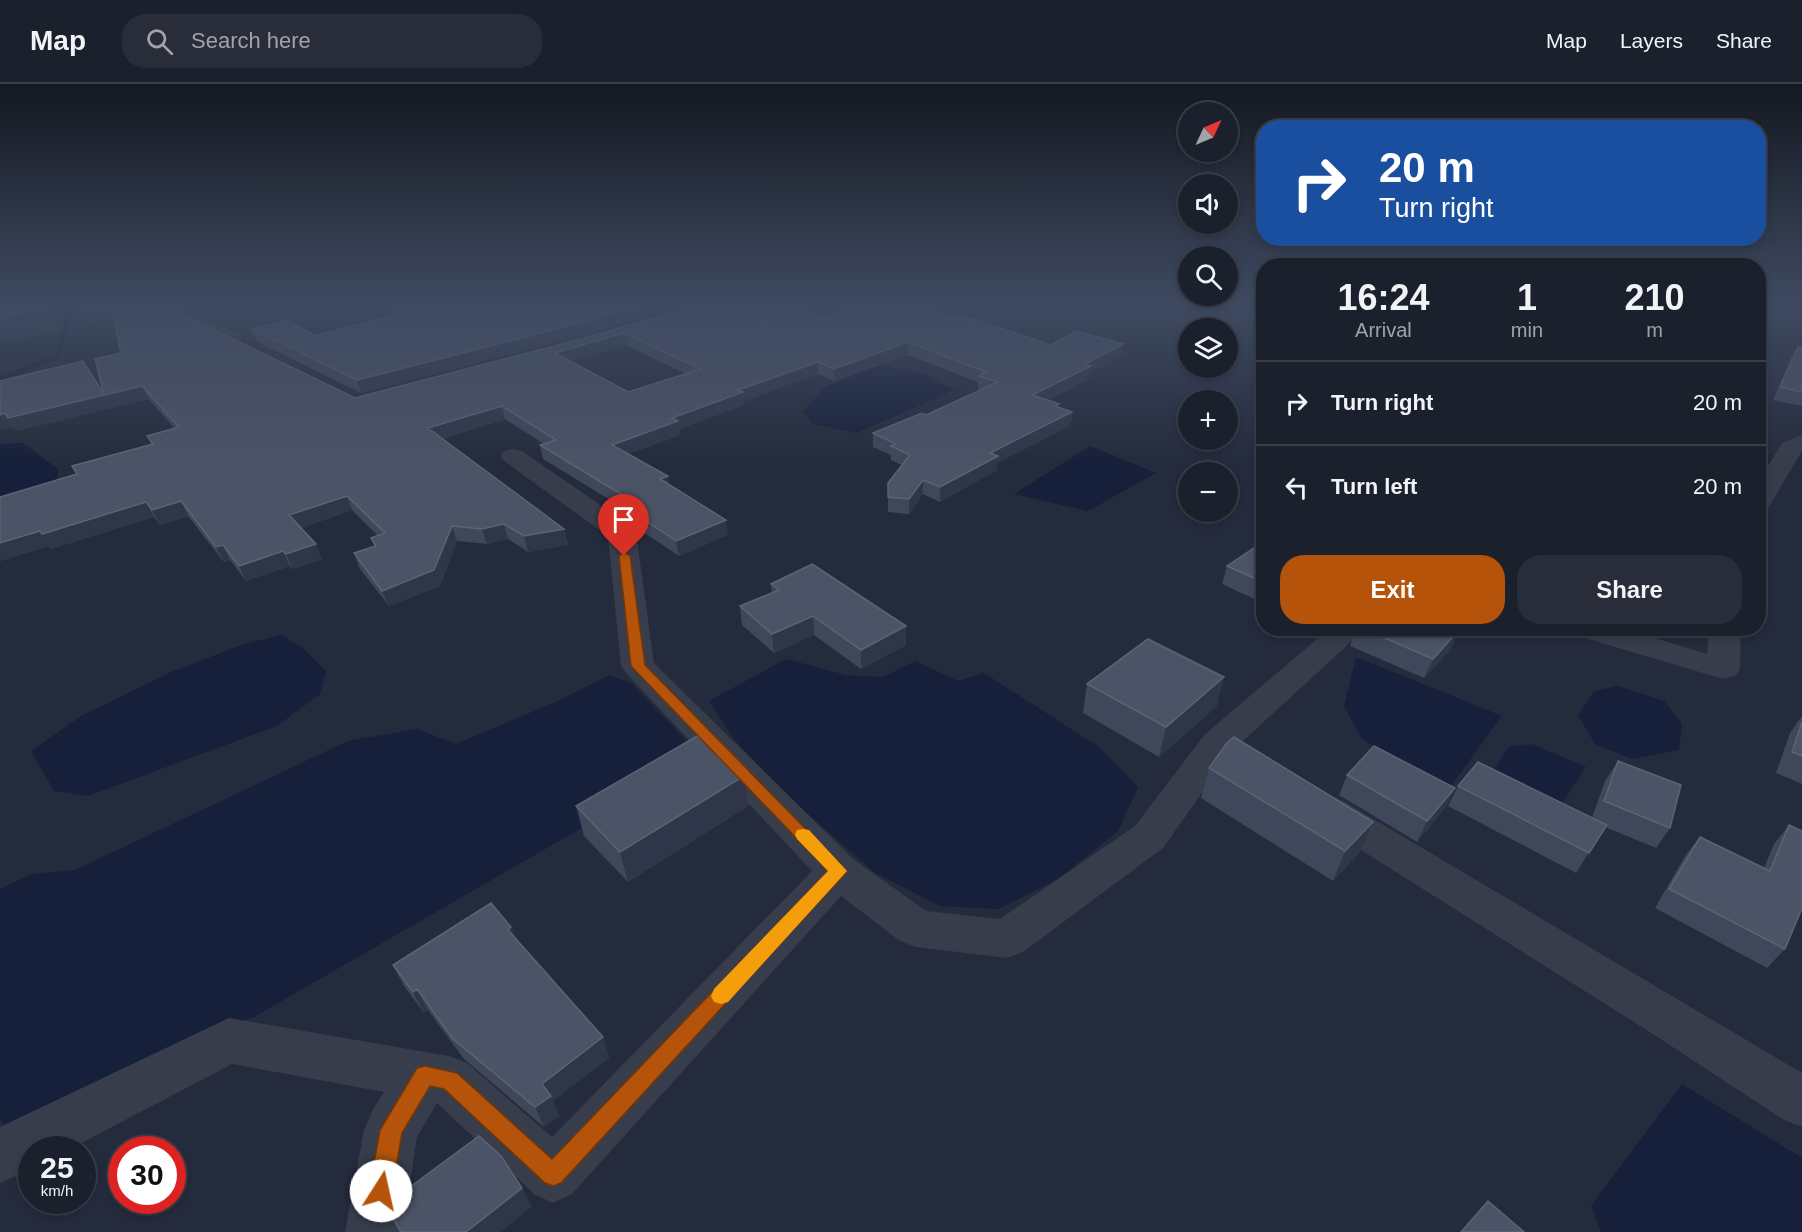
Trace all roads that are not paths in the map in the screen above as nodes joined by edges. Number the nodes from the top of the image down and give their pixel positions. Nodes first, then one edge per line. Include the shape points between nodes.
1 (1802, 442) edge
2 (513, 456) dead end
3 (1766, 490) edge
4 (1342, 636) edge
5 (1613, 636) edge
6 (1725, 636) edge
7 (1299, 792) edge
8 (838, 871) junction
9 (425, 1076) junction
10 (1802, 1102) edge
11 (0, 1156) edge
12 (374, 1232) edge

1 - 3 street via 1790,448
2 - 8 street via 622,533 638,666
4 - 8 street via 1149,837 1007,939 916,928
5 - 6 street via 1723,669
7 - 10 street
8 - 9 street via 553,1175 449,1080
9 - 11 street via 229,1041
9 - 12 street via 392,1130

